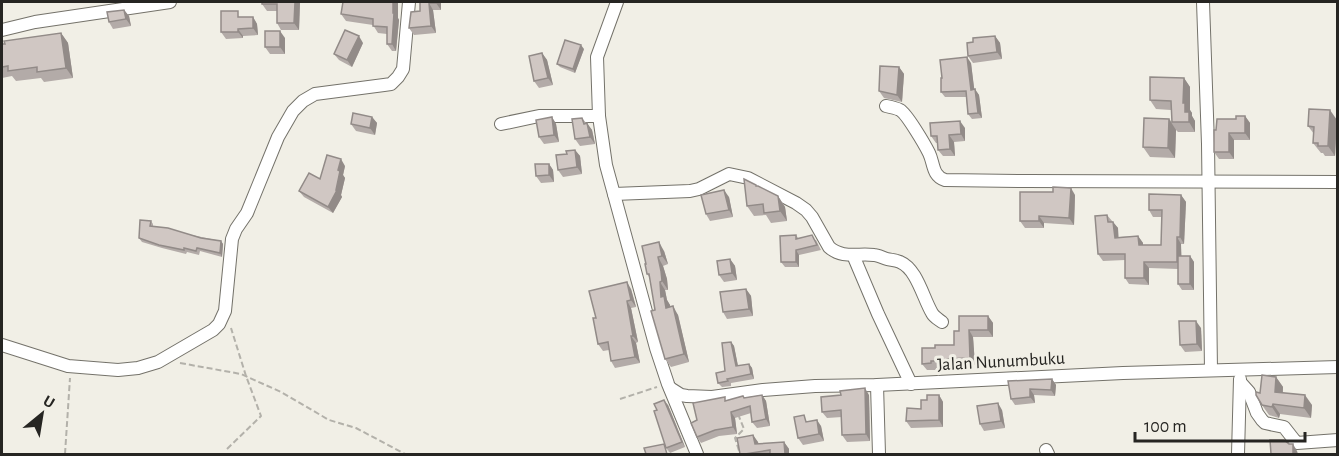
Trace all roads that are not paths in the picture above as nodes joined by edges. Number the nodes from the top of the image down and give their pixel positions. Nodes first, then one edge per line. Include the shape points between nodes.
1 (170, 2) edge
2 (409, 2) edge
3 (617, 2) edge
4 (1203, 2) edge
5 (2, 30) edge
6 (886, 106) dead end
7 (599, 116) junction
8 (501, 124) dead end
9 (1209, 181) junction
10 (1338, 182) edge
11 (614, 194) junction
12 (853, 255) junction
13 (942, 321) dead end
14 (2, 345) edge
15 (1338, 368) edge
16 (1242, 369) junction
17 (1211, 370) junction
18 (1240, 382) junction
19 (911, 384) junction
20 (877, 385) junction
21 (669, 386) junction
22 (1338, 440) edge
23 (697, 454) edge
24 (879, 454) edge
25 (1238, 454) edge

1 - 5 street
2 - 14 street via 403,69 395,81 371,88 315,94 293,111 232,239 225,310 213,330 158,362 118,370 68,366
3 - 7 street via 597,57
4 - 9 street
6 - 9 street via 906,115 942,179
7 - 8 street via 539,116
7 - 11 street
9 - 10 street
9 - 17 street
11 - 12 street via 690,191 729,174 737,175 801,207 812,217 830,247 837,253
11 - 21 street
12 - 13 street via 875,255 904,264 932,314
12 - 19 street
15 - 16 street, Jalan Nunumbuku
16 - 17 street, Jalan Nunumbuku
16 - 18 street
17 - 19 street, Jalan Nunumbuku
18 - 22 street via 1262,420 1284,427 1297,443
18 - 25 street
19 - 20 street, Jalan Nunumbuku
20 - 21 street, Jalan Nunumbuku via 814,386 712,397 681,394
20 - 24 street
21 - 23 street

